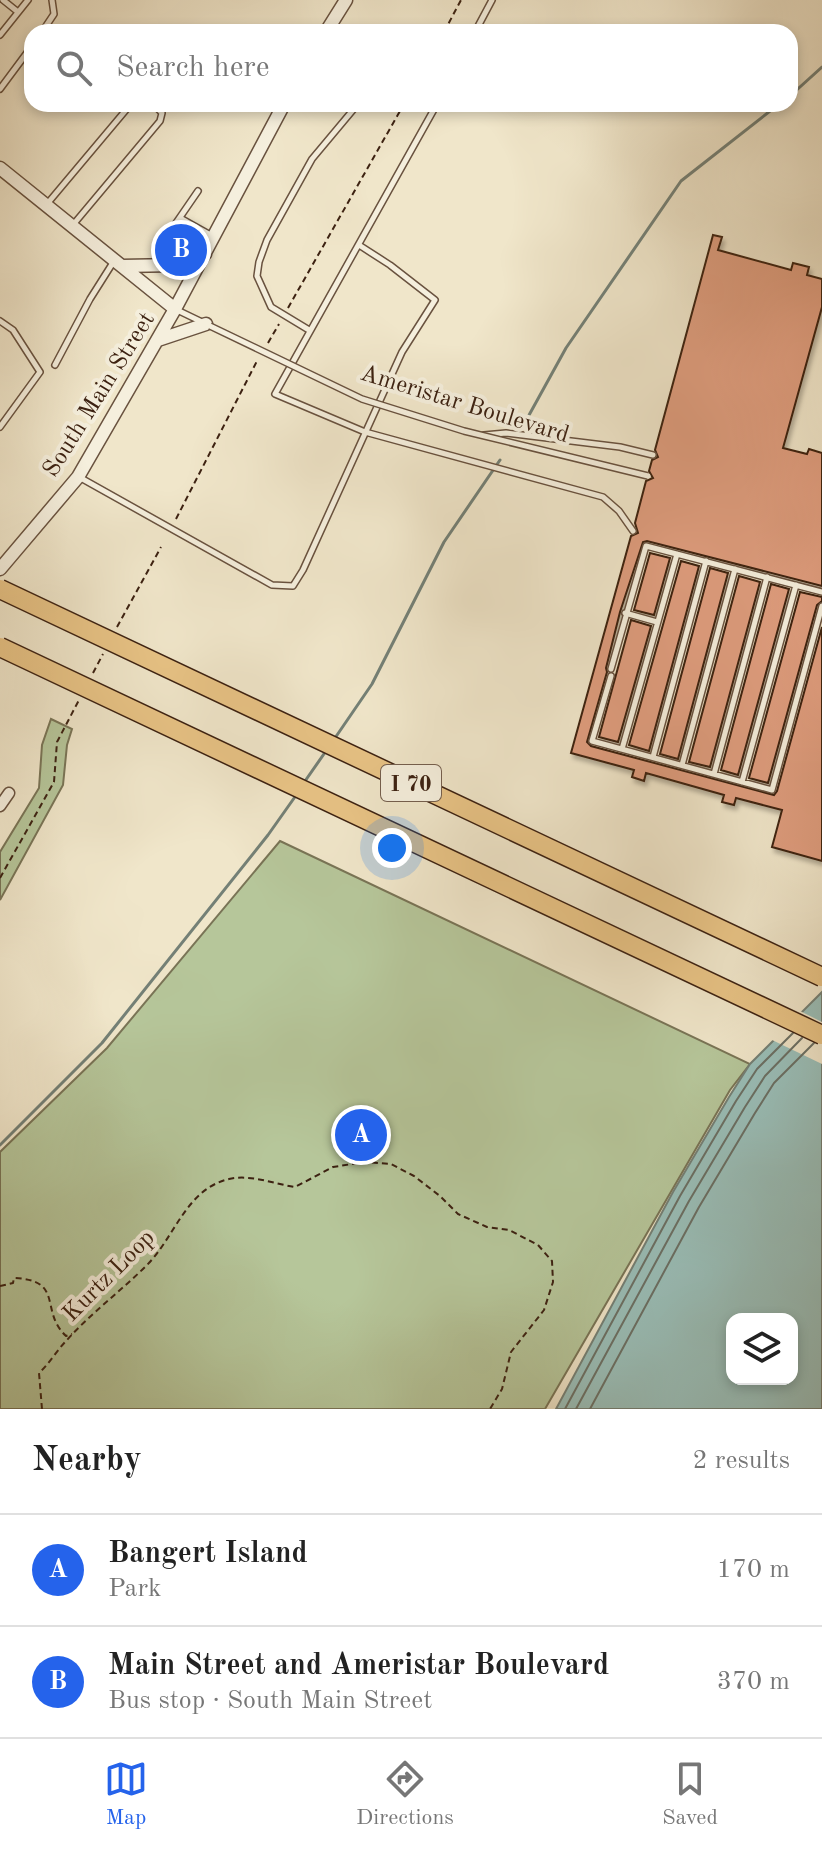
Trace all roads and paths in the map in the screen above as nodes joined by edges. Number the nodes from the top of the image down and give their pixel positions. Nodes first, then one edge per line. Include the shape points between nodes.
1 (3, 0) edge
2 (28, 0) edge
3 (52, 0) edge
4 (346, 0) edge
5 (461, 0) edge
6 (492, 0) edge
7 (18, 12) junction
8 (47, 24) edge
9 (331, 24) edge
10 (448, 24) edge
11 (479, 24) edge
12 (0, 35) edge
13 (24, 57) edge
14 (0, 89) edge
15 (124, 112) edge
16 (161, 112) edge
17 (280, 112) edge
18 (351, 112) edge
19 (433, 112) edge
20 (0, 168) edge
21 (198, 191) dead end
22 (46, 205) junction
23 (180, 218) junction
24 (72, 226) junction
25 (214, 237) junction
26 (165, 239) dead end
27 (359, 245) junction
28 (205, 254) junction
29 (118, 263) junction
30 (175, 309) junction
31 (0, 321) edge
32 (208, 325) junction
33 (309, 330) junction
34 (158, 340) junction
35 (55, 365) dead end
36 (0, 427) edge
37 (365, 432) junction
38 (481, 435) junction
39 (653, 455) dead end
40 (648, 476) dead end
41 (78, 477) junction
42 (633, 531) dead end
43 (161, 547) dead end
44 (677, 554) junction
45 (706, 561) junction
46 (0, 569) edge
47 (735, 569) junction
48 (767, 577) junction
49 (796, 585) junction
50 (0, 589) edge
51 (822, 592) edge
52 (822, 606) edge
53 (625, 613) junction
54 (657, 622) junction
55 (113, 635) dead end
56 (0, 647) edge
57 (106, 649) dead end
58 (92, 675) dead end
59 (85, 688) dead end
60 (622, 749) junction
61 (653, 757) junction
62 (682, 765) junction
63 (714, 774) junction
64 (742, 782) junction
65 (9, 793) dead end
66 (0, 806) edge
67 (0, 878) edge
68 (822, 977) edge
69 (822, 1035) edge
70 (0, 1286) edge
71 (73, 1334) junction
72 (42, 1409) edge
73 (490, 1409) edge

1 - 7 lane
2 - 7 lane
3 - 8 lane via 54,14
4 - 9 street
5 - 10 path
6 - 11 lane
7 - 12 lane
13 - 14 lane
15 - 22 lane
16 - 24 lane via 160,121
17 - 25 street, South Main Street
18 - 33 lane via 312,159 259,262 257,276 271,307
19 - 27 lane
20 - 22 street, Ameristar Boulevard
21 - 23 lane
22 - 24 street, Ameristar Boulevard
23 - 25 lane
23 - 26 lane
24 - 29 street, Ameristar Boulevard
25 - 28 street, South Main Street
27 - 33 lane
27 - 37 lane via 435,300 402,352
28 - 29 street via 176,265
28 - 30 street, South Main Street
29 - 30 street, Ameristar Boulevard
29 - 35 lane via 90,299
30 - 32 lane, Ameristar Boulevard
30 - 34 street, South Main Street
31 - 36 lane via 13,330 40,372
32 - 34 street
32 - 38 lane, Ameristar Boulevard, bridge via 362,399
33 - 37 lane via 275,394
34 - 41 street, South Main Street
37 - 41 lane via 293,586 272,585
37 - 42 lane via 603,497
38 - 39 lane via 506,433
38 - 40 lane, Ameristar Boulevard, bridge
41 - 46 street, South Main Street
43 - 55 path
44 - 45 lane
44 - 53 lane via 646,546
44 - 54 lane
45 - 47 lane
45 - 61 lane
47 - 48 lane
47 - 62 lane
48 - 49 lane
48 - 63 lane
49 - 51 lane
49 - 64 lane
50 - 68 highway, I 70, bridge
52 - 64 lane via 772,790
53 - 54 lane
53 - 60 lane via 592,741
54 - 60 lane
56 - 69 highway, I 70, bridge
57 - 58 path
59 - 67 path via 57,742 54,782
60 - 61 lane
61 - 62 lane
62 - 63 lane
63 - 64 lane
65 - 66 street
70 - 71 path via 14,1278 37,1281 45,1288 61,1331
71 - 72 path, Kurtz Loop via 39,1373
71 - 73 path, Kurtz Loop via 147,1266 204,1191 229,1179 253,1177 295,1187 333,1167 391,1164 414,1176 458,1214 509,1230 538,1245 552,1261 553,1282 544,1310 511,1352 502,1389

